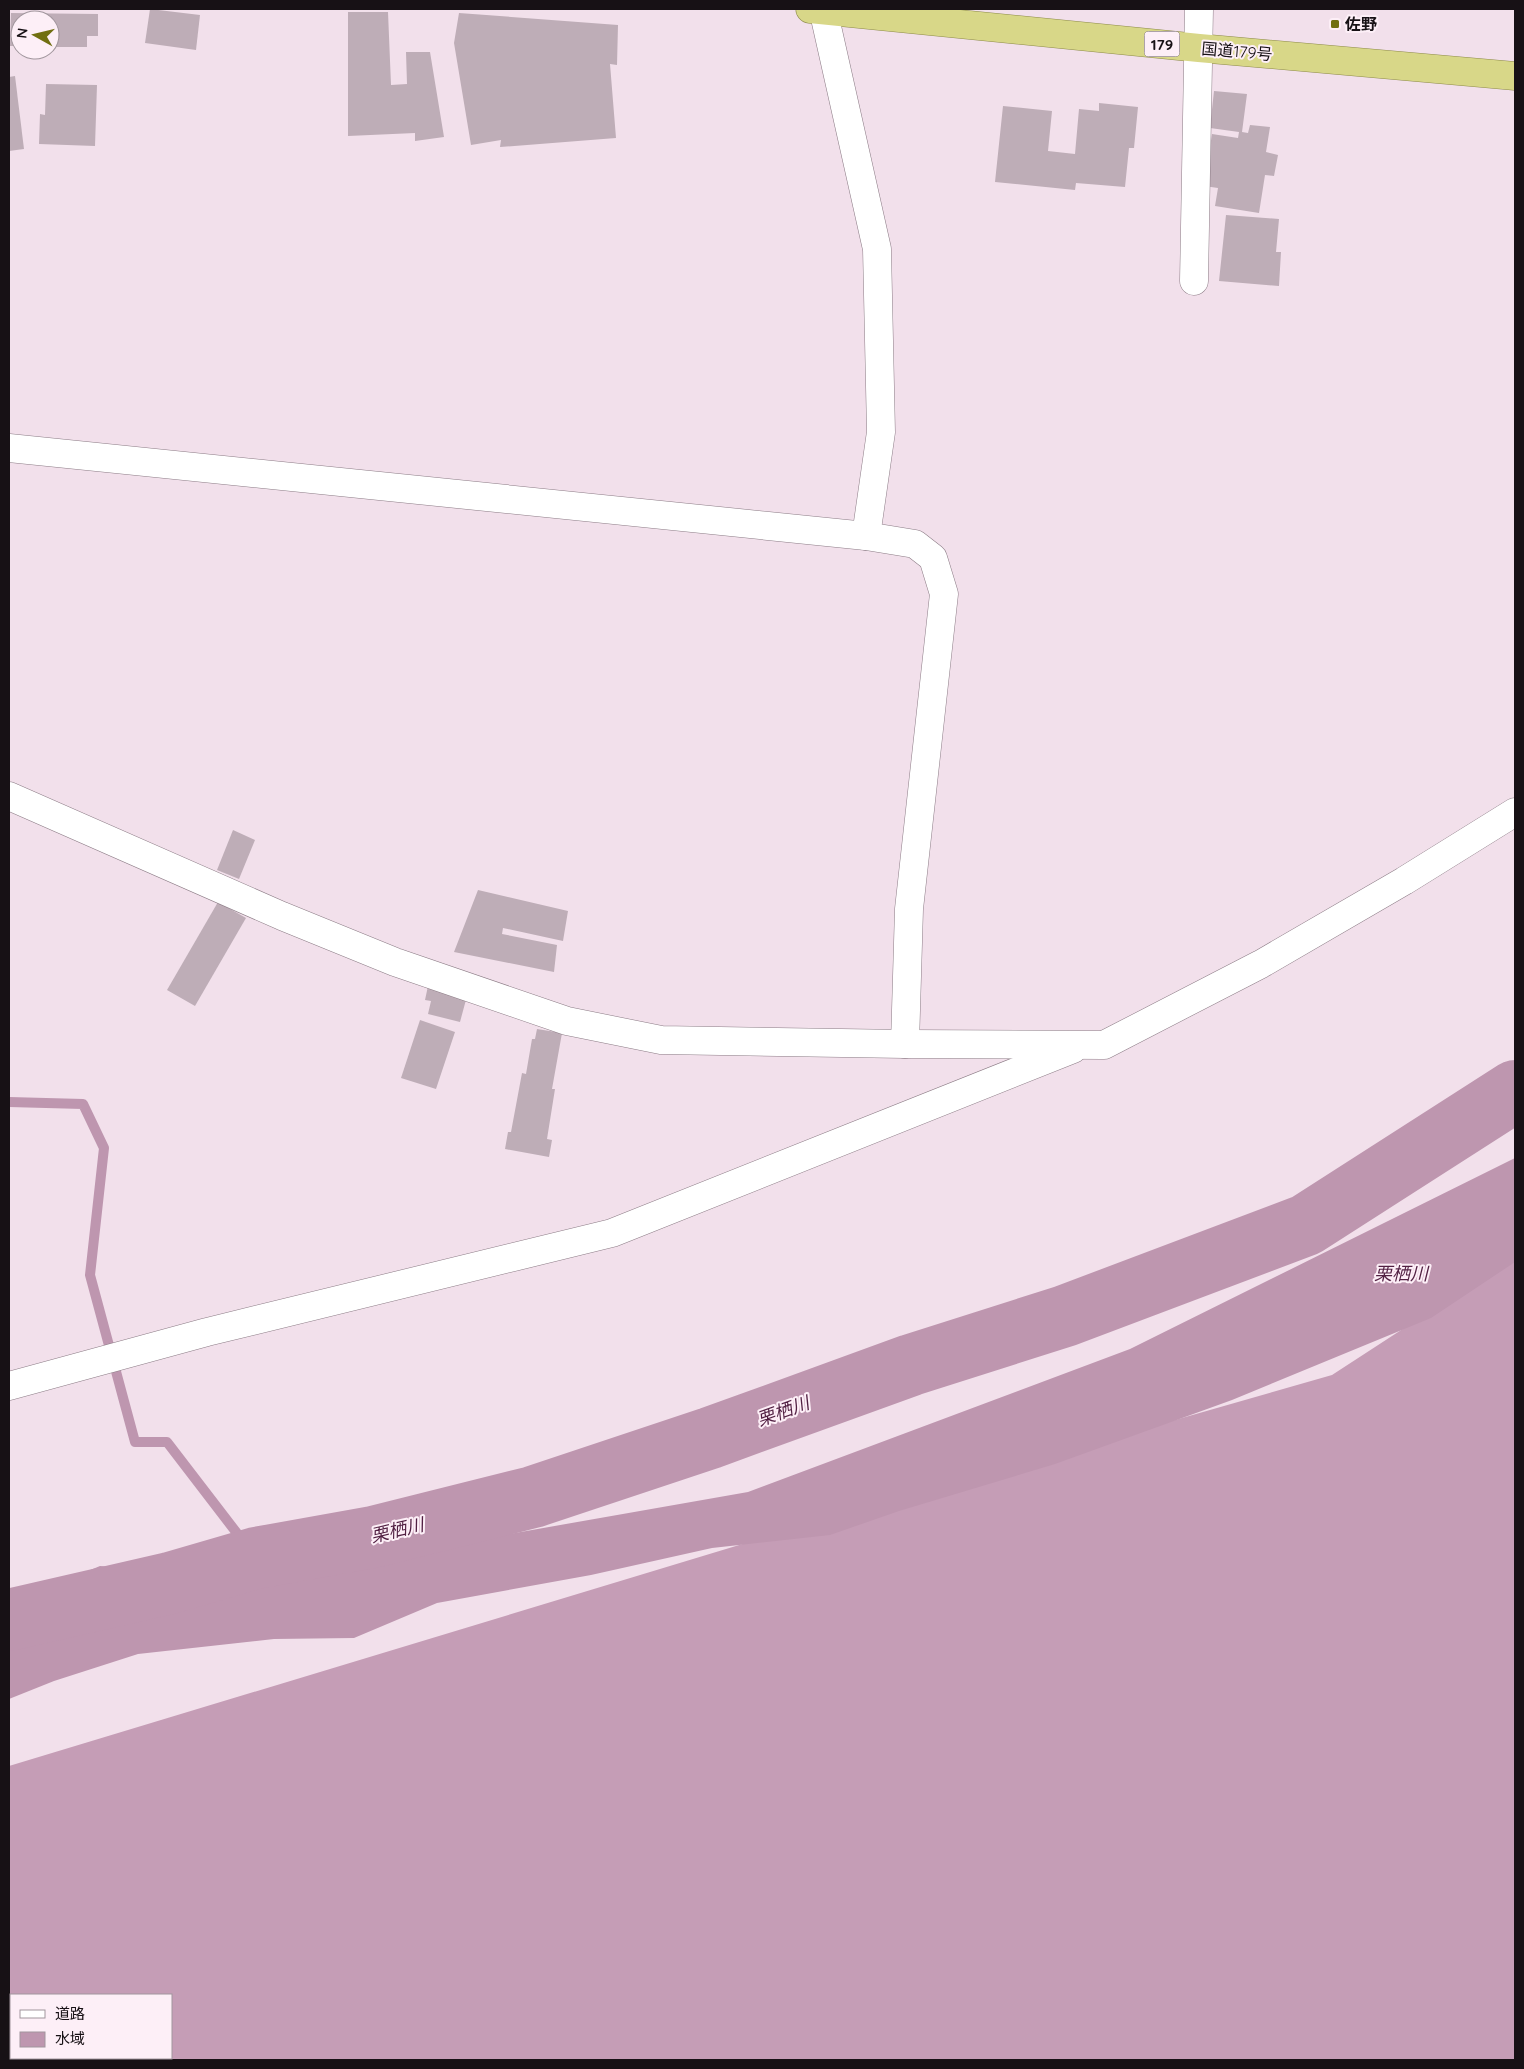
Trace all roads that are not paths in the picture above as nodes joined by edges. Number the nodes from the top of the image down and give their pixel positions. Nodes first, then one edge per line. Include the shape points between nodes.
1 (819, 9) edge
2 (1199, 9) edge
3 (1199, 48) junction
4 (1515, 76) edge
5 (1194, 281) dead end
6 (9, 448) edge
7 (866, 536) junction
8 (9, 796) edge
9 (1515, 812) edge
10 (905, 1044) junction
11 (1085, 1044) junction
12 (9, 1386) edge

1 - 3 highway, 国道179号 / 179
1 - 7 street via 877,249 882,432
2 - 3 street
3 - 4 highway, 国道179号 / 179
3 - 5 street
6 - 7 street
7 - 10 street via 915,544 933,558 944,594 909,909
8 - 10 street via 395,962 567,1021 661,1040
9 - 11 street via 1261,964 1104,1045
10 - 11 street
11 - 12 street via 612,1232 208,1332

